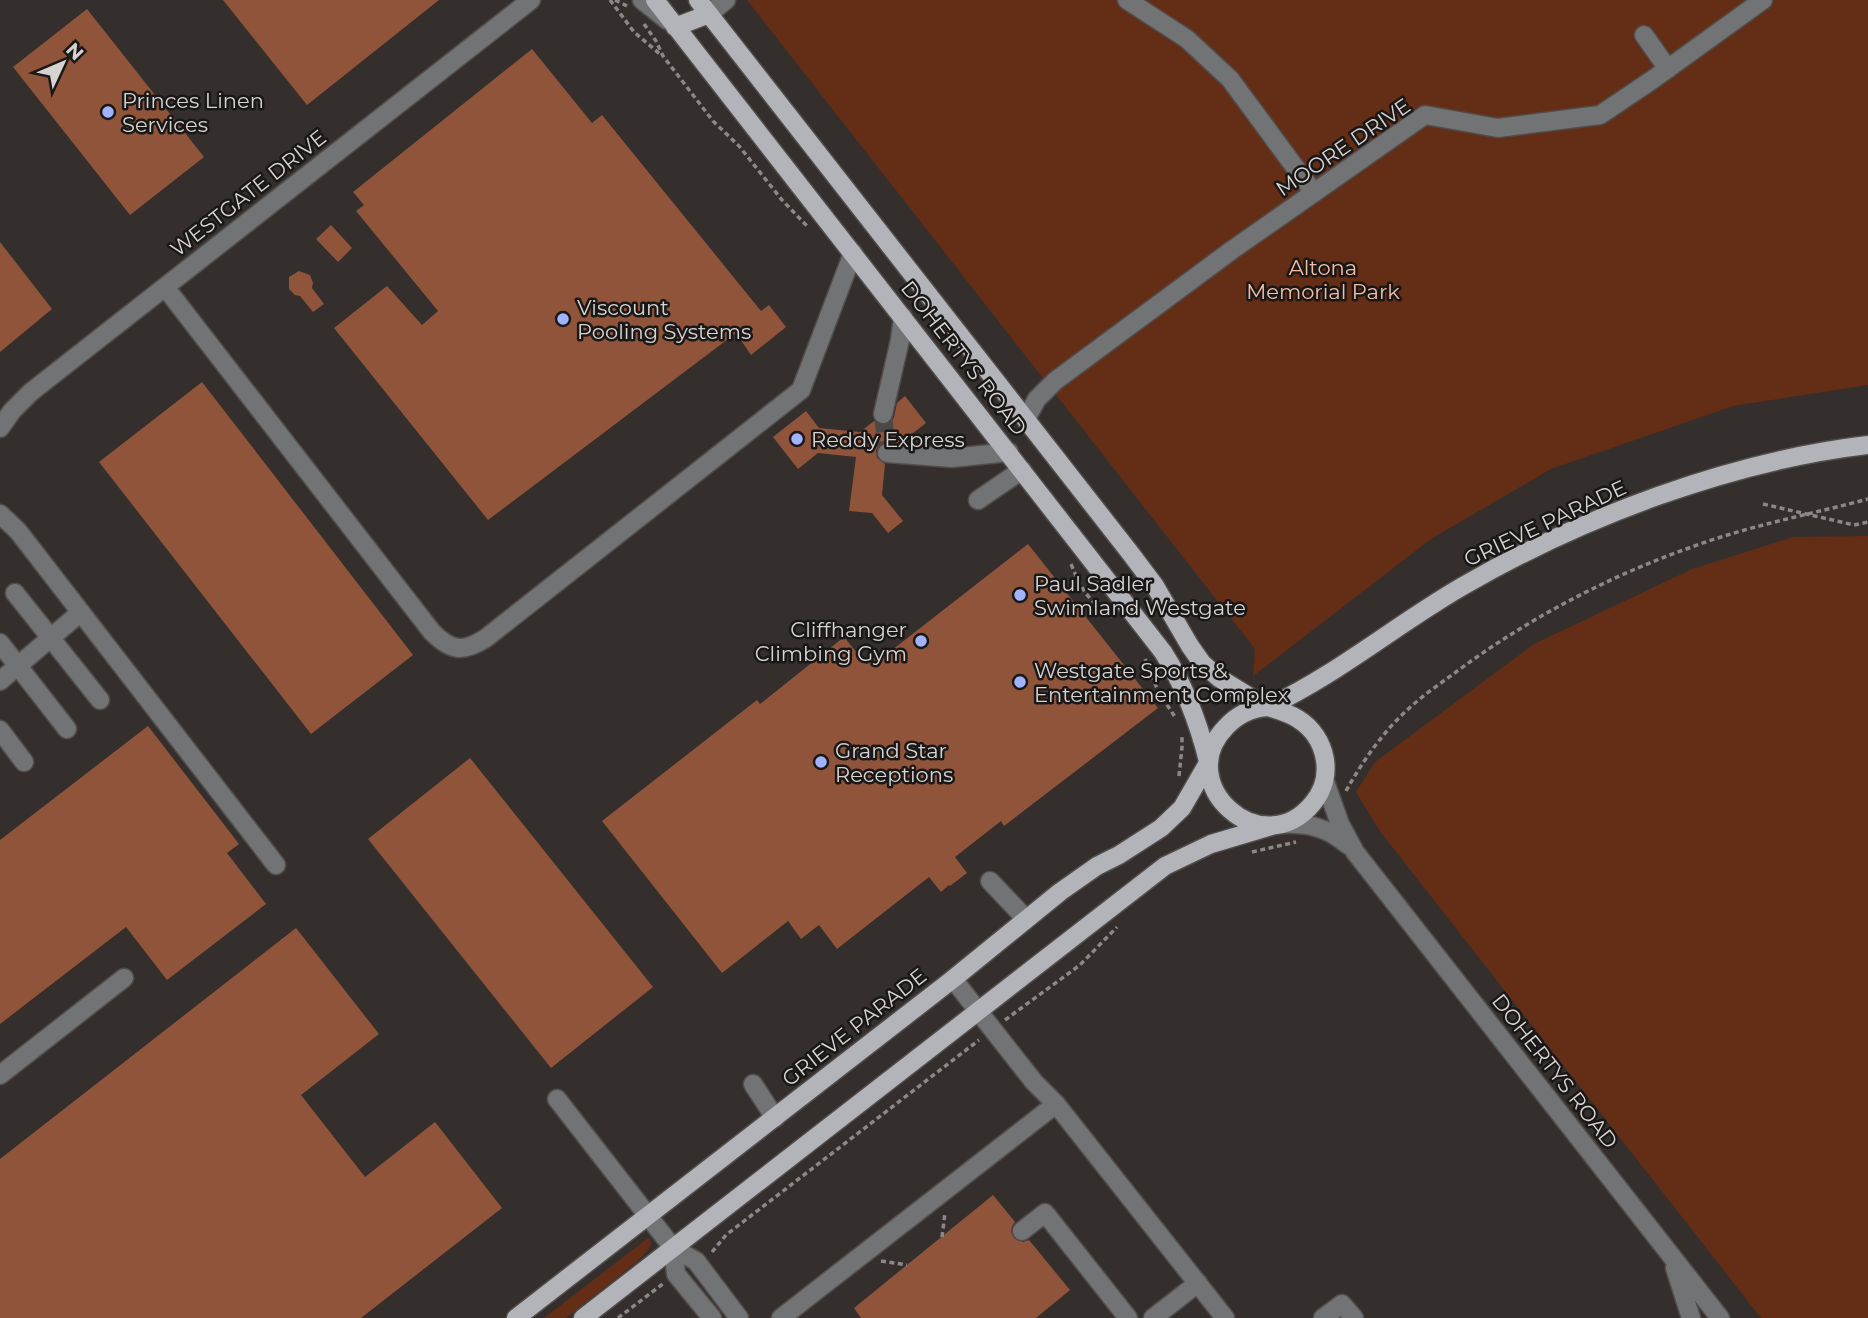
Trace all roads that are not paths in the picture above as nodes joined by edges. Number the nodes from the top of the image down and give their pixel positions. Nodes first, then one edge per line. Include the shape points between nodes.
1 (531, 0) edge
2 (642, 0) edge
3 (655, 0) edge
4 (691, 0) edge
5 (726, 0) edge
6 (1127, 0) edge
7 (1763, 0) edge
8 (704, 7) edge
9 (675, 27) junction
10 (1644, 35) dead end
11 (1668, 69) junction
12 (1314, 193) junction
13 (853, 253) junction
14 (165, 288) junction
15 (903, 317) junction
16 (883, 414) tunnel mouth
17 (1026, 419) junction
18 (0, 428) edge
19 (1868, 445) edge
20 (1009, 452) junction
21 (887, 453) dead end
22 (1022, 470) junction
23 (978, 500) dead end
24 (0, 514) edge
25 (15, 593) dead end
26 (80, 612) junction
27 (51, 638) junction
28 (0, 643) edge
29 (17, 666) junction
30 (0, 681) edge
31 (100, 700) dead end
32 (1267, 707) junction
33 (67, 729) dead end
34 (0, 730) edge
35 (24, 762) dead end
36 (1208, 762) junction
37 (1326, 777) junction
38 (1278, 825) junction
39 (1355, 852) junction
40 (276, 865) dead end
41 (990, 881) dead end
42 (1026, 919) junction
43 (124, 978) dead end
44 (953, 979) junction
45 (979, 1012) junction
46 (0, 1075) edge
47 (753, 1084) dead end
48 (557, 1099) dead end
49 (1056, 1104) junction
50 (775, 1118) junction
51 (648, 1216) junction
52 (1022, 1231) dead end
53 (673, 1248) junction
54 (1668, 1252) junction
55 (1198, 1283) junction
56 (516, 1318) edge
57 (583, 1318) edge
58 (712, 1318) edge
59 (739, 1318) edge
60 (781, 1318) edge
61 (1128, 1318) edge
62 (1153, 1318) edge
63 (1225, 1318) edge
64 (1323, 1318) edge
65 (1354, 1318) edge
66 (1691, 1318) edge
67 (1720, 1318) edge

1 - 14 street, WESTGATE DRIVE
2 - 9 street
3 - 9 main road, DOHERTYS ROAD
4 - 9 main road
5 - 8 street
6 - 12 street via 1187,39 1230,79
7 - 11 street, MOORE DRIVE
8 - 9 main road
8 - 17 main road, DOHERTYS ROAD
9 - 13 main road, DOHERTYS ROAD
10 - 11 street
11 - 12 street, MOORE DRIVE via 1600,115 1497,128 1425,115
12 - 17 street, MOORE DRIVE via 1055,381
13 - 14 street via 801,390 486,638 458,648 444,644 432,632
13 - 15 main road, DOHERTYS ROAD
14 - 18 street, WESTGATE DRIVE via 31,392
15 - 16 street
15 - 20 main road, DOHERTYS ROAD
17 - 32 main road, DOHERTYS ROAD via 1142,569 1202,663
19 - 32 main road, GRIEVE PARADE via 1796,457 1674,490 1559,536 1460,587 1321,678
20 - 21 street via 952,458
20 - 22 main road, DOHERTYS ROAD
22 - 23 street
22 - 36 main road, DOHERTYS ROAD via 1168,660 1196,717
24 - 26 street
25 - 27 street
26 - 27 street
26 - 40 street
27 - 29 street
27 - 31 street
28 - 29 street
29 - 30 street
29 - 33 street
32 - 36 main road via 1244,713 1227,725
32 - 37 main road via 1294,717 1311,731 1323,751
34 - 35 street
36 - 38 main road via 1214,788 1227,808 1260,826
36 - 42 main road, GRIEVE PARADE via 1170,821 1077,879
37 - 38 main road via 1305,812
37 - 39 street, DOHERTYS ROAD via 1335,811
38 - 39 street, DOHERTYS ROAD via 1320,827
38 - 45 main road via 1211,844 1165,866
39 - 54 street, DOHERTYS ROAD
41 - 42 street
42 - 44 main road, GRIEVE PARADE
43 - 46 street
44 - 45 street
44 - 50 main road, GRIEVE PARADE
45 - 49 street
45 - 53 main road
47 - 50 street
48 - 51 street
49 - 55 street
49 - 60 street
50 - 51 main road, GRIEVE PARADE
51 - 53 street
51 - 56 main road, GRIEVE PARADE
52 - 61 street via 1045,1213
53 - 57 main road
53 - 58 street via 676,1274
53 - 59 street via 695,1261
54 - 66 street
54 - 67 street, DOHERTYS ROAD
55 - 62 street
55 - 63 street
64 - 65 street via 1342,1304

